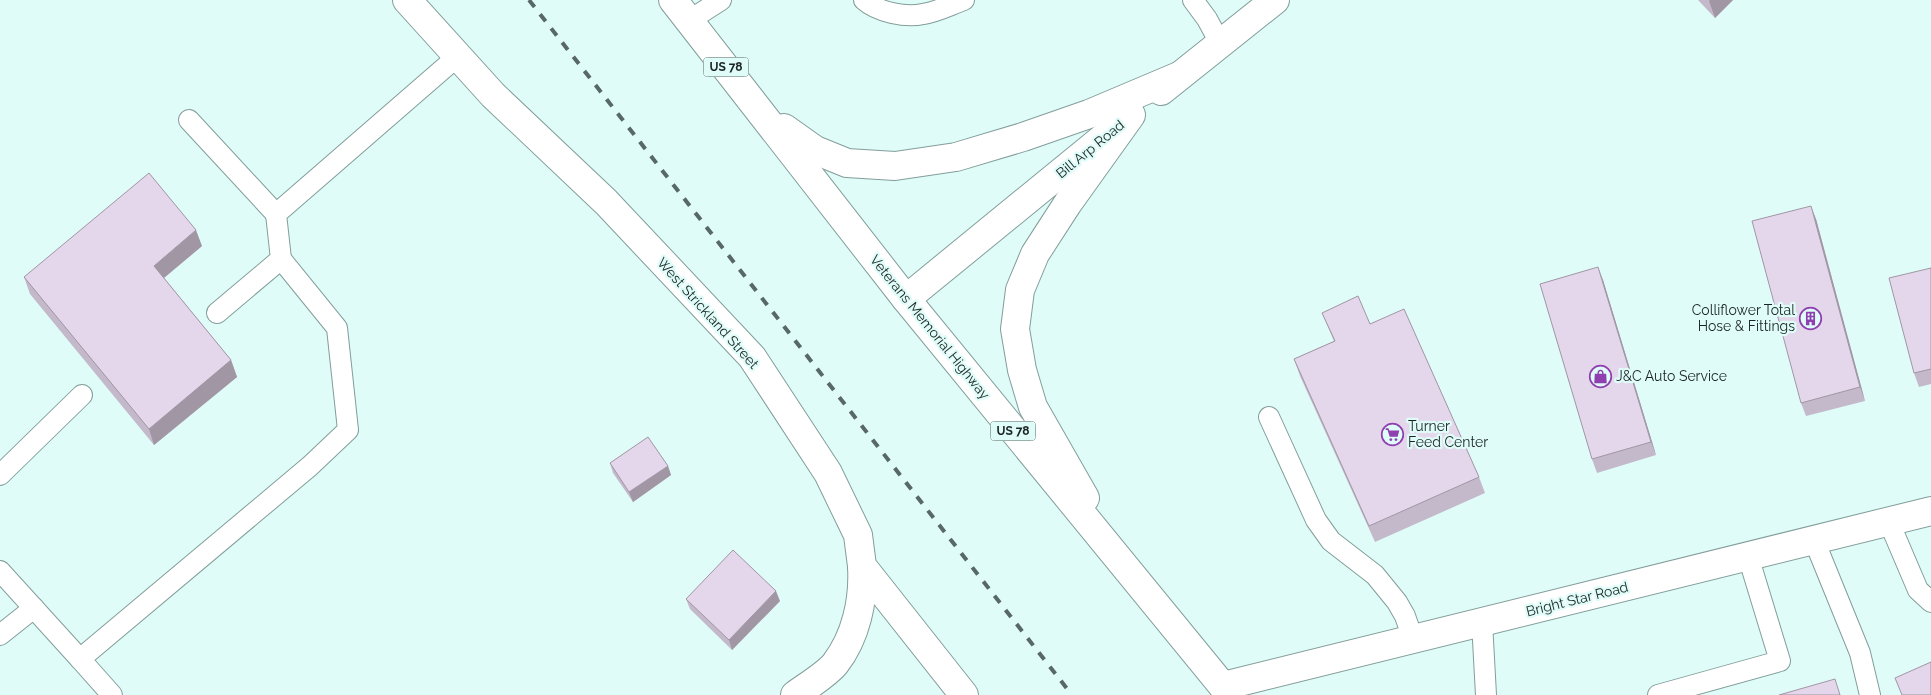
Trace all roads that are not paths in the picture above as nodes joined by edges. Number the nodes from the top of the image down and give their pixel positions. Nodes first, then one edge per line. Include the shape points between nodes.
1 (407, 0) edge
2 (721, 0) edge
3 (864, 0) edge
4 (964, 0) edge
5 (1193, 0) edge
6 (1275, 0) edge
7 (682, 10) edge
8 (1220, 43) junction
9 (458, 56) junction
10 (1179, 76) junction
11 (762, 114) junction
12 (1131, 115) junction
13 (189, 120) dead end
14 (276, 214) junction
15 (281, 259) junction
16 (906, 299) junction
17 (217, 313) dead end
18 (82, 395) dead end
19 (1269, 417) dead end
20 (0, 475) edge
21 (1930, 512) edge
22 (1889, 522) junction
23 (1814, 540) junction
24 (1748, 556) junction
25 (1121, 562) junction
26 (862, 566) junction
27 (0, 571) edge
28 (1931, 602) edge
29 (34, 608) junction
30 (1482, 622) junction
31 (0, 635) edge
32 (1413, 639) junction
33 (80, 659) junction
34 (1226, 691) edge
35 (112, 695) edge
36 (795, 695) edge
37 (964, 695) edge
38 (1486, 695) edge
39 (1658, 695) edge
40 (1870, 695) edge

1 - 9 main road, West Strickland Street
2 - 7 lane
3 - 4 lane via 892,14 922,15
5 - 8 lane
6 - 8 main road, Bill Arp Road
7 - 11 main road, Veterans Memorial Highway / US 78
8 - 10 main road, Bill Arp Road
9 - 14 lane
9 - 26 main road, West Strickland Street via 493,95 606,202 752,357 828,473 858,536
10 - 11 main road via 1023,137 956,157 895,166 847,163 815,150
10 - 12 main road, Bill Arp Road
11 - 16 main road, Veterans Memorial Highway / US 78
12 - 16 main road, Bill Arp Road
12 - 25 main road via 1035,254 1020,290 1015,329 1022,370 1034,407
13 - 14 lane
14 - 15 lane
15 - 17 lane
15 - 33 lane via 337,328 348,430 310,466
16 - 25 main road, Veterans Memorial Highway / US 78
18 - 20 lane
19 - 32 lane via 1316,520 1331,540 1375,575 1392,595 1405,616
21 - 22 main road, Bright Star Road
22 - 23 main road, Bright Star Road
22 - 28 lane via 1918,590
23 - 24 main road, Bright Star Road
23 - 40 lane via 1860,653
24 - 30 main road, Bright Star Road
24 - 39 lane via 1780,661
25 - 34 main road, Veterans Memorial Highway / US 78
26 - 36 main road, West Strickland Street via 863,582 854,632 834,665
26 - 37 main road
27 - 29 lane
29 - 31 lane
29 - 33 lane
30 - 32 main road, Bright Star Road
30 - 38 lane
32 - 34 main road, Bright Star Road
33 - 35 lane

